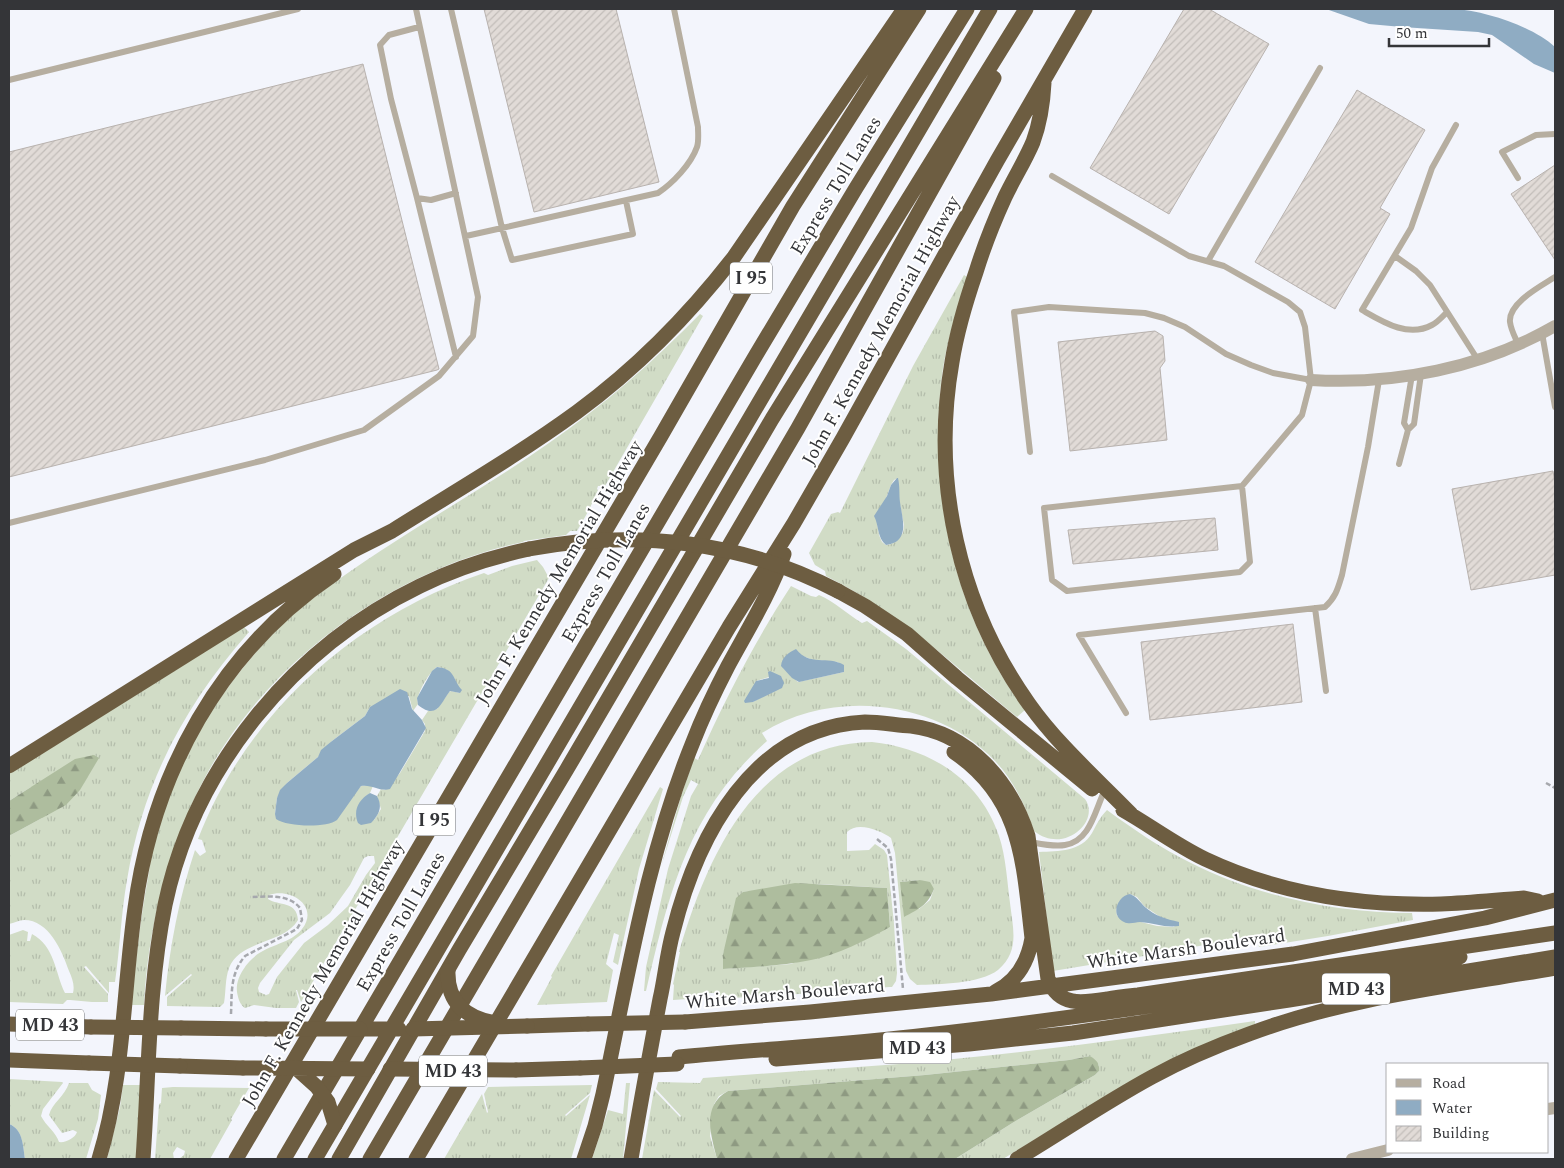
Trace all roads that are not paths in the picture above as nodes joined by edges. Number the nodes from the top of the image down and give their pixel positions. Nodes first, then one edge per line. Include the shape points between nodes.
1 (298, 9) edge
2 (416, 9) edge
3 (451, 9) edge
4 (674, 9) edge
5 (904, 9) edge
6 (919, 9) edge
7 (967, 9) edge
8 (990, 9) edge
9 (1026, 9) edge
10 (1034, 9) edge
11 (1085, 9) edge
12 (420, 26) junction
13 (1320, 68) dead end
14 (1045, 78) junction
15 (9, 80) edge
16 (1456, 125) dead end
17 (1555, 134) edge
18 (1052, 176) dead end
19 (1518, 178) dead end
20 (456, 193) junction
21 (417, 198) junction
22 (626, 200) junction
23 (502, 228) junction
24 (466, 236) junction
25 (1395, 256) junction
26 (1208, 261) junction
27 (1555, 277) edge
28 (1447, 312) junction
29 (1555, 326) edge
30 (1542, 333) junction
31 (1518, 344) junction
32 (456, 357) junction
33 (1478, 360) junction
34 (1417, 374) junction
35 (1311, 380) junction
36 (1379, 380) junction
37 (1555, 407) edge
38 (1030, 452) dead end
39 (1400, 464) dead end
40 (1242, 486) junction
41 (9, 523) edge
42 (794, 523) junction
43 (392, 531) junction
44 (1315, 608) junction
45 (1326, 691) dead end
46 (1126, 713) dead end
47 (9, 766) edge
48 (1103, 792) junction
49 (1024, 842) junction
50 (1551, 901) edge
51 (1555, 933) edge
52 (1555, 939) edge
53 (1555, 957) edge
54 (1555, 968) edge
55 (448, 971) junction
56 (1051, 986) junction
57 (991, 994) junction
58 (9, 1024) edge
59 (534, 1026) junction
60 (391, 1029) junction
61 (413, 1029) junction
62 (9, 1060) edge
63 (678, 1060) junction
64 (298, 1069) junction
65 (368, 1069) junction
66 (390, 1070) junction
67 (335, 1125) junction
68 (1386, 1150) edge
69 (99, 1159) edge
70 (143, 1159) edge
71 (236, 1159) edge
72 (284, 1159) edge
73 (315, 1159) edge
74 (339, 1159) edge
75 (370, 1159) edge
76 (416, 1159) edge
77 (584, 1159) edge
78 (631, 1159) edge
79 (1017, 1159) edge
80 (1352, 1159) edge

1 - 15 lane
2 - 12 lane
3 - 23 lane
4 - 22 lane via 698,127 697,146 668,187 658,193
5 - 43 highway via 745,243 682,319 631,368 578,411
6 - 71 highway, John F. Kennedy Memorial Highway / I 95 via 793,206
7 - 72 highway, Express Toll Lanes via 801,279
8 - 60 highway
9 - 55 highway via 817,344
10 - 75 highway via 798,428
11 - 14 highway, John F. Kennedy Memorial Highway
12 - 20 lane
12 - 21 lane via 389,35 380,45
13 - 26 lane
14 - 42 highway, John F. Kennedy Memorial Highway
14 - 48 highway via 1032,144 984,249 956,339 947,402 945,452 948,492 954,533 967,580 999,655 1043,722
16 - 25 lane via 1432,168 1411,228
17 - 19 lane via 1536,135 1502,152
18 - 26 lane via 1189,256
20 - 21 lane via 432,200
20 - 24 lane
21 - 32 lane
22 - 23 lane
22 - 23 lane via 633,234 512,260
23 - 24 lane
24 - 32 lane via 478,298 473,336
25 - 28 lane via 1424,278
25 - 28 lane via 1362,310 1388,325 1403,329 1432,325
26 - 35 lane via 1224,266 1300,312 1305,327
27 - 31 lane via 1516,304 1510,313
28 - 33 lane
29 - 30 street
30 - 31 street
30 - 37 lane
31 - 33 street
32 - 41 lane via 439,376 364,430 265,460
33 - 34 street
34 - 36 street
34 - 39 lane via 1404,423 1408,430
35 - 36 street
35 - 38 lane via 1273,373 1250,364 1226,354 1185,327 1145,313 1049,306 1014,312
35 - 40 lane via 1302,415
36 - 44 lane via 1338,591 1325,606
40 - 40 lane via 1250,562 1240,572 1068,591 1052,580 1044,508
42 - 76 highway, John F. Kennedy Memorial Highway via 729,627
42 - 77 highway via 772,586 693,741 666,816 652,866 604,1094
43 - 47 highway via 369,541
43 - 69 highway via 304,595 266,631 220,685 179,755 154,817 140,871 116,1086
44 - 45 lane
44 - 46 lane via 1079,635
48 - 49 lane via 1088,830 1077,841 1065,846
48 - 50 highway via 1131,814 1205,859 1253,878 1303,892 1389,903 1440,904 1524,898
48 - 70 highway, bridge via 963,683 907,634 865,606 802,574 716,548 643,539 575,541 529,548 475,564 421,585 383,606 328,644 259,712 206,794 188,832 165,903 156,960
49 - 56 highway
49 - 57 highway via 1022,856 1030,948 1024,966 1010,983
49 - 78 highway via 1024,822 996,774 972,752 938,733 866,722 820,731 783,747 731,799 710,830 691,876 672,934
50 - 56 highway, White Marsh Boulevard / MD 43 via 1485,918 1294,954
51 - 56 highway via 1084,1002 1072,1002
52 - 63 highway via 1166,1004 927,1035
53 - 63 highway, MD 43 via 1073,1033 892,1050
54 - 79 highway via 1358,1004 1264,1028 1153,1077
55 - 59 highway, bridge via 450,993 454,1002 466,1012 490,1022
55 - 61 highway
56 - 57 highway, White Marsh Boulevard / MD 43
57 - 59 highway, White Marsh Boulevard / MD 43, bridge via 685,1022
58 - 60 highway, White Marsh Boulevard / MD 43, bridge
59 - 61 highway, White Marsh Boulevard / MD 43, bridge
60 - 61 highway, White Marsh Boulevard / MD 43
60 - 65 highway
61 - 66 highway
62 - 64 highway, MD 43, bridge
63 - 66 highway, MD 43, bridge via 580,1068
64 - 65 highway, MD 43, bridge
64 - 67 highway, bridge via 328,1102
65 - 66 highway, MD 43
65 - 67 highway
66 - 74 highway
67 - 73 highway
68 - 80 street

